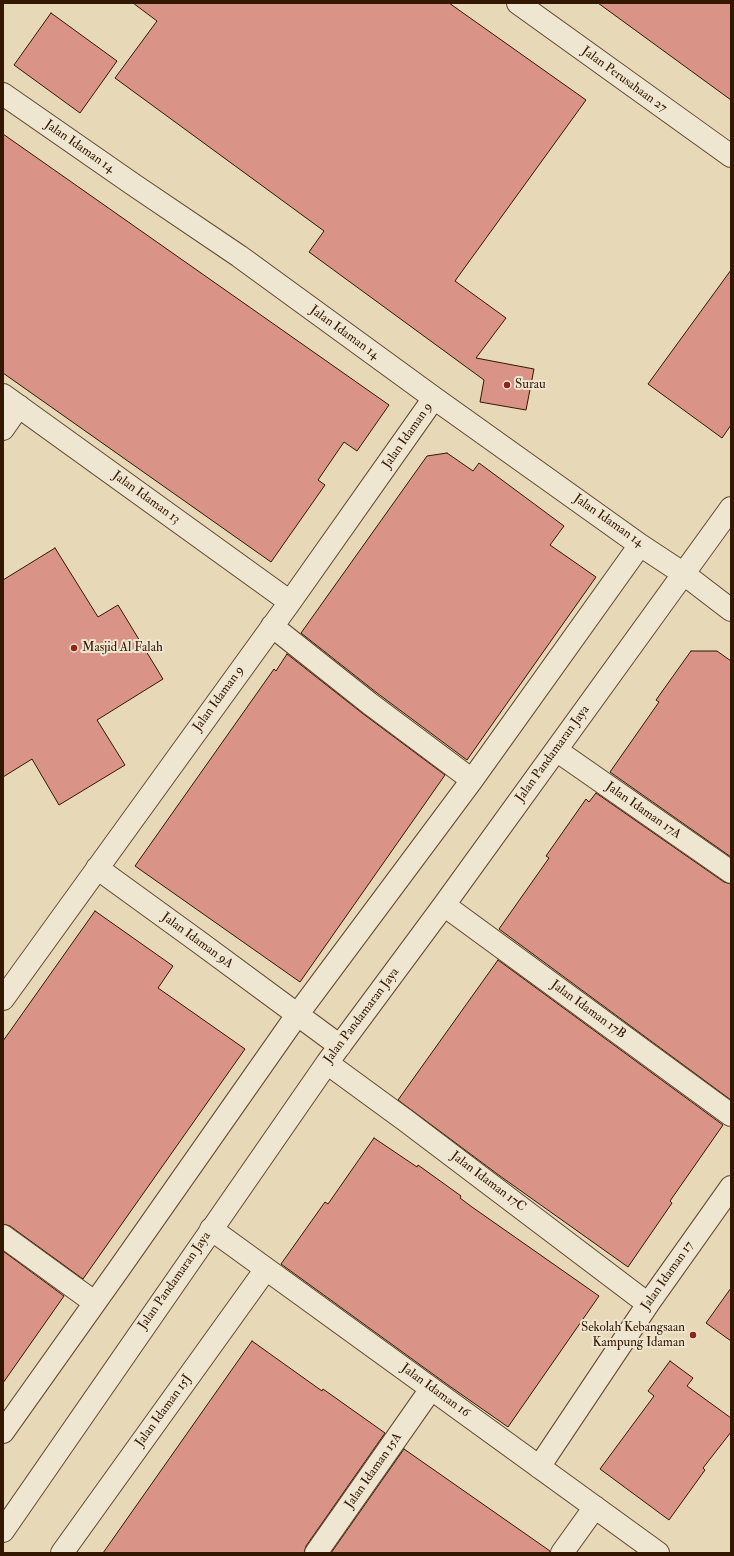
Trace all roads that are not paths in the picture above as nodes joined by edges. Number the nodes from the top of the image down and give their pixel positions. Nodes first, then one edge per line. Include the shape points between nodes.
1 (518, 3) edge
2 (3, 94) edge
3 (731, 156) edge
4 (434, 398) junction
5 (11, 400) edge
6 (3, 429) edge
7 (731, 508) edge
8 (640, 545) junction
9 (684, 574) junction
10 (290, 602) junction
11 (731, 610) edge
12 (272, 626) junction
13 (556, 750) junction
14 (472, 780) junction
15 (97, 868) junction
16 (731, 872) edge
17 (444, 905) junction
18 (3, 999) edge
19 (297, 1015) junction
20 (334, 1055) junction
21 (731, 1115) edge
22 (731, 1187) edge
23 (211, 1229) junction
24 (3, 1236) edge
25 (266, 1269) junction
26 (94, 1302) junction
27 (648, 1304) junction
28 (431, 1389) junction
29 (3, 1432) edge
30 (539, 1467) junction
31 (595, 1507) junction
32 (3, 1531) edge
33 (62, 1553) edge
34 (316, 1553) edge
35 (562, 1553) edge
36 (658, 1553) edge

1 - 3 street, Jalan Perusahaan 27
2 - 4 street, Jalan Idaman 14 via 238,256
4 - 8 street, Jalan Idaman 14
4 - 10 street, Jalan Idaman 9
5 - 6 street
5 - 10 street, Jalan Idaman 13
7 - 9 street, Jalan Pandamaran Jaya
8 - 9 street, Jalan Idaman 14
8 - 14 street
9 - 11 street
9 - 13 street, Jalan Pandamaran Jaya
10 - 12 street, Jalan Idaman 9
12 - 14 street
12 - 15 street, Jalan Idaman 9
13 - 16 street, Jalan Idaman 17A
13 - 17 street, Jalan Pandamaran Jaya
14 - 19 street
15 - 18 street, Jalan Idaman 9
15 - 19 street, Jalan Idaman 9A
17 - 20 street, Jalan Pandamaran Jaya
17 - 21 street, Jalan Idaman 17B
19 - 20 street, Jalan Idaman 9A
19 - 26 street
20 - 23 street, Jalan Pandamaran Jaya
20 - 27 street, Jalan Idaman 17C via 412,1124
22 - 27 street, Jalan Idaman 17
23 - 25 street, Jalan Idaman 16
23 - 32 street, Jalan Pandamaran Jaya
24 - 26 street
25 - 28 street, Jalan Idaman 16
25 - 33 street, Jalan Idaman 15J
26 - 29 street
27 - 30 street, Jalan Idaman 17
28 - 30 street, Jalan Idaman 16
28 - 34 street, Jalan Idaman 15A
30 - 31 street, Jalan Idaman 16
31 - 35 street
31 - 36 street, Jalan Idaman 16

